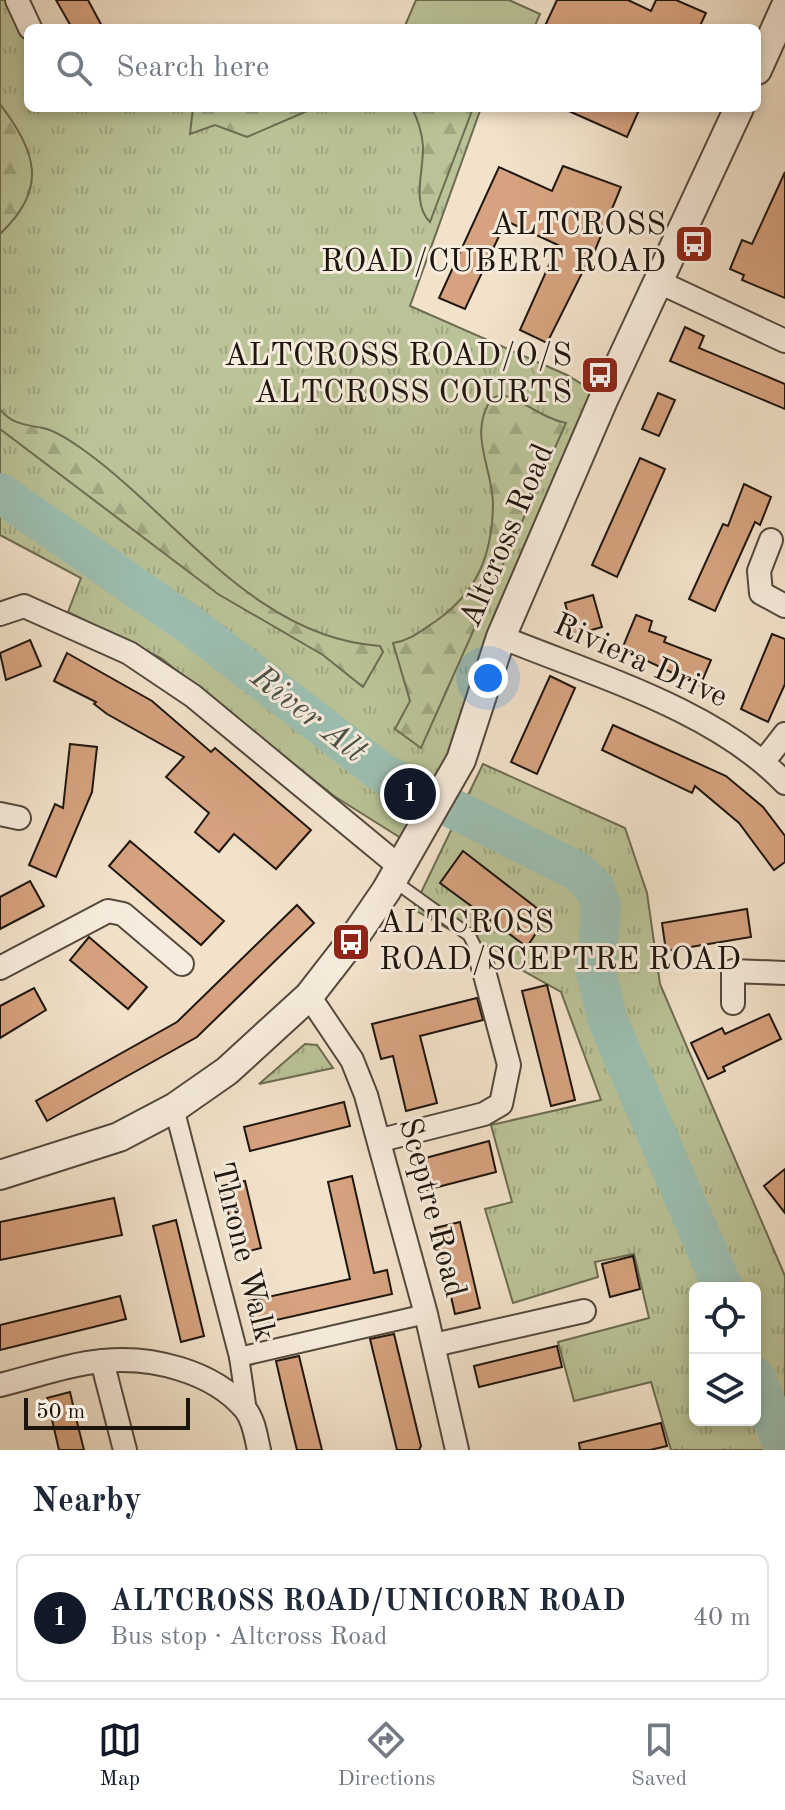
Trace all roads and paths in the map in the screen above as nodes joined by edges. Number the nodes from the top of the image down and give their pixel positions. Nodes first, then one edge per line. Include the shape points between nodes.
1 (17, 0) edge
2 (785, 8) edge
3 (28, 24) edge
4 (779, 41) edge
5 (761, 65) edge
6 (737, 112) edge
7 (659, 282) junction
8 (785, 341) edge
9 (771, 540) dead end
10 (785, 606) edge
11 (0, 614) edge
12 (501, 637) junction
13 (785, 734) edge
14 (764, 761) junction
15 (785, 783) edge
16 (397, 870) junction
17 (480, 956) joint
18 (182, 964) dead end
19 (0, 968) edge
20 (785, 973) edge
21 (309, 996) junction
22 (733, 1003) dead end
23 (174, 1108) junction
24 (381, 1140) junction
25 (0, 1175) edge
26 (584, 1311) dead end
27 (426, 1314) junction
28 (434, 1345) junction
29 (239, 1357) junction
30 (102, 1361) junction
31 (0, 1385) edge
32 (247, 1411) junction
33 (125, 1450) edge
34 (259, 1450) edge
35 (457, 1450) edge

1 - 3 street
2 - 4 street
4 - 5 street
6 - 7 street, Altcross Road
7 - 8 street
7 - 12 street, Altcross Road
9 - 10 street via 759,571 761,593
11 - 16 street via 24,606 129,653 193,696
12 - 14 street, Riviera Drive via 709,723
12 - 16 street, Altcross Road via 461,760
13 - 14 street
14 - 15 street, Riviera Drive
16 - 17 lane via 469,935
16 - 21 street, Altcross Road
17 - 24 street via 509,1065 501,1104 484,1114
18 - 19 street via 123,914 108,911
20 - 22 street via 733,971
21 - 23 street, Altcross Road via 227,1071
21 - 24 street, Sceptre Road via 352,1060
23 - 25 street, Altcross Road via 119,1137
23 - 29 street, Throne Walk
24 - 27 street, Sceptre Road
26 - 28 street
27 - 28 street, Sceptre Road
27 - 29 street
28 - 35 street, Sceptre Road
29 - 32 street, Throne Walk
30 - 31 street
30 - 32 street via 142,1360 176,1368 220,1386
30 - 33 street
32 - 34 street

